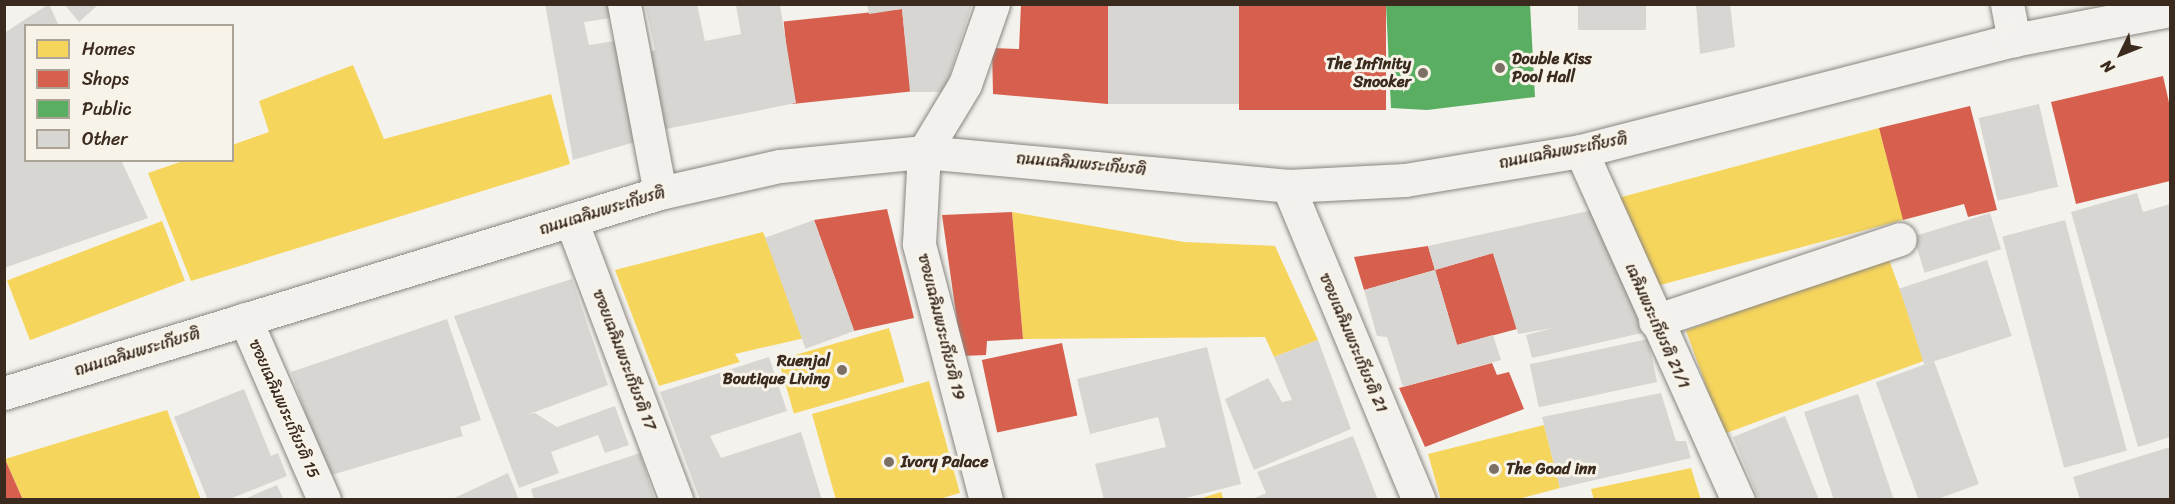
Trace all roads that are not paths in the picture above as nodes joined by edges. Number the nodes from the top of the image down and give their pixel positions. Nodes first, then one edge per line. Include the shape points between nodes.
1 (624, 4) edge
2 (993, 4) edge
3 (2007, 4) edge
4 (2170, 10) edge
5 (2014, 40) junction
6 (1581, 151) junction
7 (924, 152) junction
8 (1288, 186) junction
9 (660, 193) junction
10 (571, 220) junction
11 (1900, 239) dead end
12 (245, 319) junction
13 (1655, 321) junction
14 (4, 393) edge
15 (324, 500) edge
16 (676, 500) edge
17 (986, 500) edge
18 (1419, 500) edge
19 (1738, 500) edge

1 - 9 main road
2 - 7 main road via 965,84
3 - 5 main road
4 - 5 main road, ถนนเฉลิมพระเกียรติ
5 - 6 main road, ถนนเฉลิมพระเกียรติ
6 - 8 main road, ถนนเฉลิมพระเกียรติ via 1405,180
6 - 13 main road, เฉลิมพระเกียรติ 21/1
7 - 8 main road, ถนนเฉลิมพระเกียรติ
7 - 9 main road, ถนนเฉลิมพระเกียรติ via 780,166
7 - 17 main road, ซอยเฉลิมพระเกียรติ 19 via 919,243
8 - 18 main road, ซอยเฉลิมพระเกียรติ 21
9 - 10 main road, ถนนเฉลิมพระเกียรติ
10 - 12 main road, ถนนเฉลิมพระเกียรติ
10 - 16 main road, ซอยเฉลิมพระเกียรติ 17
11 - 13 main road
12 - 14 main road, ถนนเฉลิมพระเกียรติ
12 - 15 main road, ซอยเฉลิมพระเกียรติ 15
13 - 19 main road, เฉลิมพระเกียรติ 21/1

